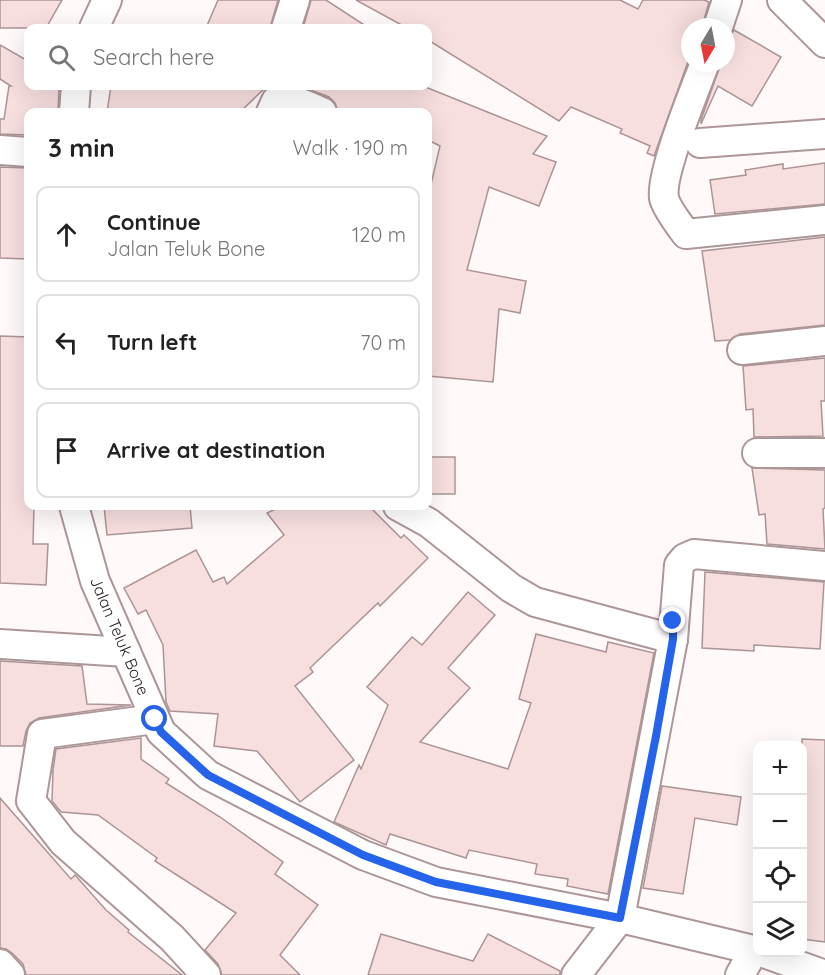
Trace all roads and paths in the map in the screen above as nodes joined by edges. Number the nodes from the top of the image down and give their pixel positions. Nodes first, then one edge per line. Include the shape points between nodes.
1 (108, 0) edge
2 (295, 0) edge
3 (727, 0) edge
4 (782, 0) edge
5 (721, 18) edge
6 (96, 24) edge
7 (287, 24) edge
8 (825, 43) edge
9 (702, 72) edge
10 (76, 90) edge
11 (74, 108) edge
12 (273, 108) edge
13 (312, 108) edge
14 (825, 134) edge
15 (700, 143) dead end
16 (0, 150) edge
17 (24, 152) edge
18 (825, 220) edge
19 (825, 341) edge
20 (742, 350) dead end
21 (757, 453) dead end
22 (825, 453) edge
23 (76, 510) edge
24 (405, 510) edge
25 (825, 566) edge
26 (673, 639) junction
27 (0, 644) edge
28 (126, 652) junction
29 (155, 719) junction
30 (620, 918) junction
31 (753, 950) edge
32 (753, 957) edge
33 (776, 957) edge
34 (0, 964) edge
35 (825, 973) edge
36 (10, 975) edge
37 (206, 975) edge
38 (576, 975) edge
39 (740, 975) edge

1 - 6 street
2 - 7 street
3 - 5 street
4 - 8 street
9 - 18 street via 679,134 664,198 686,234
10 - 11 street
12 - 13 street via 276,101 284,99
14 - 15 street
16 - 17 street
19 - 20 street
21 - 22 street
23 - 28 street, Jalan Teluk Bone via 95,581
24 - 26 street via 429,523 511,588 535,602
25 - 26 street via 694,554 685,558 678,565
26 - 30 street
27 - 28 street
28 - 29 street, Jalan Teluk Bone
29 - 30 street, Jalan Teluk Bone via 161,732 208,775 363,855 436,882
29 - 37 street via 42,734 31,801 63,842 172,938
30 - 31 street, Jalan Teluk Bone
30 - 38 street
32 - 39 street
33 - 35 street, Jalan Teluk Bone
34 - 36 street

